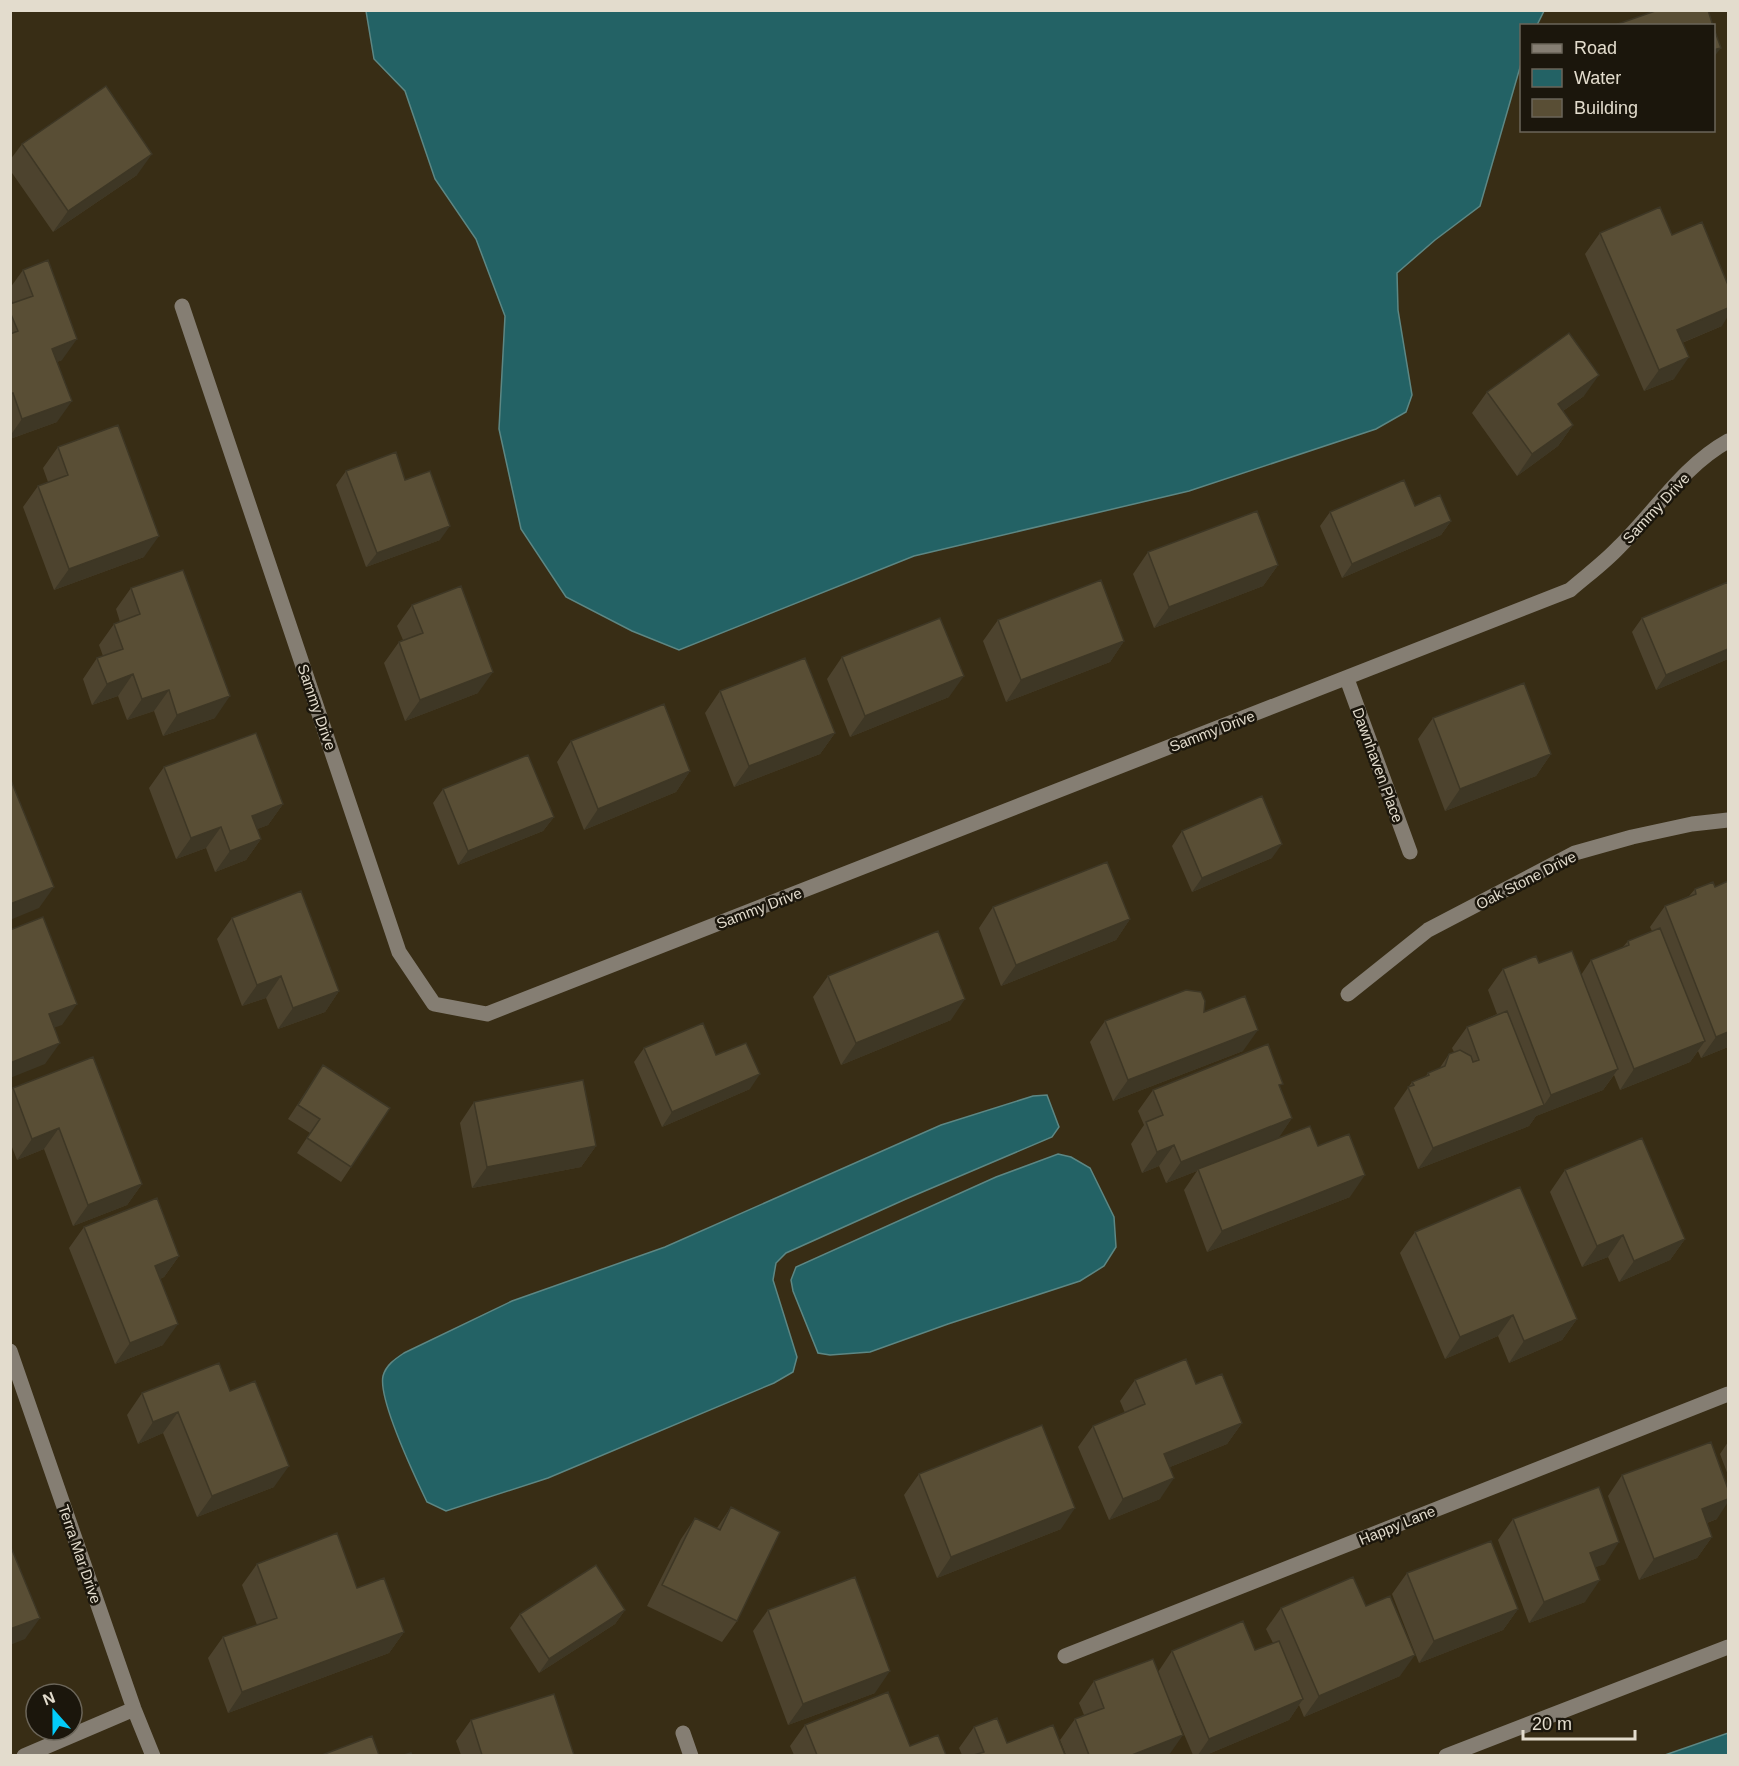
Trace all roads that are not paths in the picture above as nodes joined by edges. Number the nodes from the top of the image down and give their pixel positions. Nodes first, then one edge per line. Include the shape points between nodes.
1 (182, 306) dead end
2 (1728, 441) edge
3 (1347, 679) junction
4 (1728, 820) edge
5 (1410, 852) dead end
6 (1347, 994) dead end
7 (10, 1351) edge
8 (1728, 1394) edge
9 (1728, 1647) edge
10 (1065, 1656) dead end
11 (134, 1709) junction
12 (683, 1733) dead end
13 (24, 1755) edge
14 (153, 1755) edge
15 (691, 1755) edge
16 (1446, 1755) edge

1 - 3 street, Sammy Drive via 399,952 434,1004 487,1014
2 - 3 street, Sammy Drive via 1696,465 1619,548 1570,590
3 - 5 street, Dawnhaven Place
4 - 6 street, Oak Stone Drive via 1632,837 1575,854 1428,930
7 - 11 street, Terra Mar Drive
8 - 10 street, Happy Lane
9 - 16 street
11 - 13 street
11 - 14 street, Terra Mar Drive
12 - 15 street

